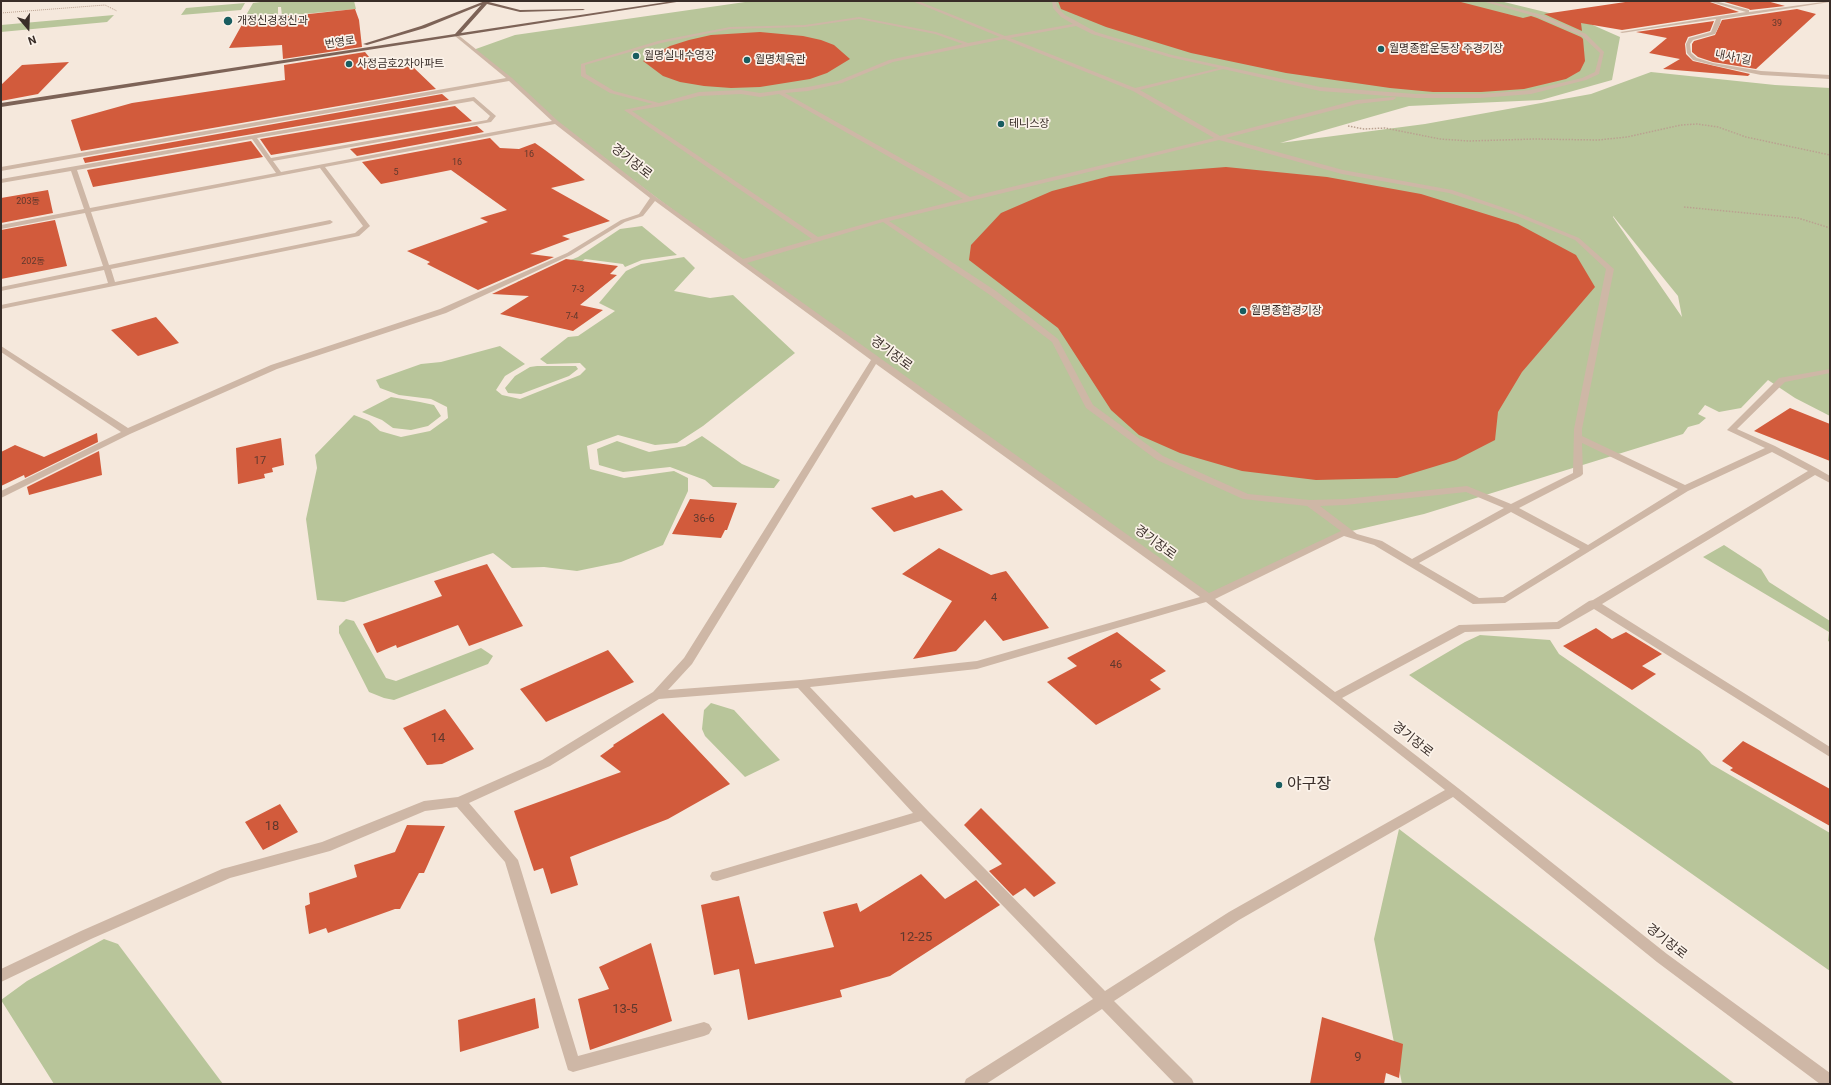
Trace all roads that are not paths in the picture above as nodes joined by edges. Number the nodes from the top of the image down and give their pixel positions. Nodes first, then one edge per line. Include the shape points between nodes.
1 (681, 1) edge
2 (914, 1) edge
3 (1054, 1) edge
4 (1484, 1) edge
5 (1710, 1) edge
6 (1724, 1) edge
7 (1830, 1) edge
8 (487, 2) edge
9 (1719, 3) junction
10 (625, 9) junction
11 (1752, 13) junction
12 (1719, 17) junction
13 (1077, 25) junction
14 (1622, 32) dead end
15 (457, 35) junction
16 (1006, 38) junction
17 (968, 44) junction
18 (329, 54) junction
19 (1223, 68) junction
20 (1830, 78) edge
21 (510, 80) junction
22 (1135, 90) junction
23 (779, 92) junction
24 (1416, 96) junction
25 (662, 104) junction
26 (1, 105) edge
27 (556, 122) junction
28 (253, 138) junction
29 (1219, 138) junction
30 (269, 160) junction
31 (322, 167) junction
32 (1, 169) edge
33 (74, 169) junction
34 (280, 175) junction
35 (1, 181) edge
36 (654, 198) junction
37 (970, 200) junction
38 (88, 211) junction
39 (884, 220) junction
40 (330, 222) dead end
41 (1, 228) edge
42 (818, 240) junction
43 (742, 262) junction
44 (107, 267) junction
45 (112, 284) junction
46 (1, 289) edge
47 (1, 307) edge
48 (1, 348) edge
49 (875, 359) junction
50 (1830, 371) edge
51 (128, 432) junction
52 (1578, 437) junction
53 (1772, 448) junction
54 (1815, 471) junction
55 (1830, 480) edge
56 (1685, 489) junction
57 (1, 495) edge
58 (1310, 503) junction
59 (1512, 508) junction
60 (1356, 537) junction
61 (1588, 549) junction
62 (1412, 563) junction
63 (1208, 598) junction
64 (1593, 604) junction
65 (801, 684) junction
66 (657, 695) junction
67 (1334, 698) junction
68 (1830, 754) edge
69 (1454, 791) junction
70 (460, 802) junction
71 (923, 815) junction
72 (718, 876) dead end
73 (1, 976) edge
74 (1105, 1000) junction
75 (704, 1029) dead end
76 (1830, 1082) edge
77 (972, 1084) edge
78 (1186, 1084) edge

1 - 10 main road, 번영로
2 - 16 street
3 - 13 street via 1055,7 1063,16
4 - 24 street via 1540,16 1584,35 1602,53 1597,73 1572,83 1531,92 1481,96
5 - 9 street
6 - 9 street
7 - 11 street
8 - 10 main road via 530,12
8 - 15 main road
8 - 18 main road via 423,27
9 - 11 street
10 - 15 main road, 번영로
11 - 12 street
12 - 14 street
12 - 20 street, 내사1길 via 1713,33 1691,39 1688,44 1689,53 1695,59 1761,73
13 - 16 street
13 - 19 street via 1128,44
15 - 18 main road, 번영로
15 - 21 street, 경기장로
16 - 17 street
16 - 22 street
17 - 23 street via 891,61 840,82
17 - 25 street via 936,33 859,18 805,26 730,28 660,42 583,64 583,75 612,92
18 - 26 main road, 번영로
19 - 22 street
19 - 24 street via 1320,89
21 - 27 street, 경기장로
21 - 32 street
22 - 29 street
23 - 25 street via 760,95 741,92 699,94
23 - 37 street
24 - 29 street via 1357,102
25 - 42 street via 627,110
27 - 31 street
27 - 36 street, 경기장로
28 - 30 street
28 - 30 street via 474,99 493,116 489,121
28 - 33 street
29 - 37 street
29 - 52 street via 1342,172 1450,191 1514,213 1577,239 1610,269
30 - 34 street
31 - 34 street
31 - 45 street via 367,226 357,235
33 - 35 street
33 - 38 street
34 - 38 street
36 - 43 street, 경기장로
36 - 51 street via 640,215 623,221 570,254 450,308 274,368
37 - 39 street
38 - 41 street
38 - 44 street
39 - 42 street
39 - 58 street via 993,293 1055,341 1088,406 1160,458 1246,497
40 - 44 street
42 - 43 street
43 - 49 street, 경기장로
44 - 45 street
44 - 46 street
45 - 47 street
48 - 51 street
49 - 63 street, 경기장로
49 - 66 street via 688,661
50 - 53 street via 1782,380 1731,430
51 - 57 street
52 - 56 street
52 - 59 street via 1578,474
53 - 54 street
53 - 56 street
54 - 55 street
54 - 64 street
56 - 61 street
58 - 59 street via 1345,502 1467,489
58 - 60 street
59 - 61 street
59 - 62 street
60 - 62 street via 1378,543
60 - 63 street via 1343,533
61 - 62 street via 1505,600 1477,602
63 - 65 street via 977,665
63 - 67 street, 경기장로
64 - 67 street via 1558,624 1463,628
64 - 68 street
65 - 66 street
65 - 71 street
66 - 70 street via 546,763
67 - 69 street, 경기장로
69 - 74 street via 1234,916
69 - 76 street, 경기장로 via 1662,958
70 - 73 street via 424,806 325,847 227,873 86,935
70 - 75 street via 512,860 573,1065
71 - 72 street
71 - 74 street
74 - 77 street
74 - 78 street

